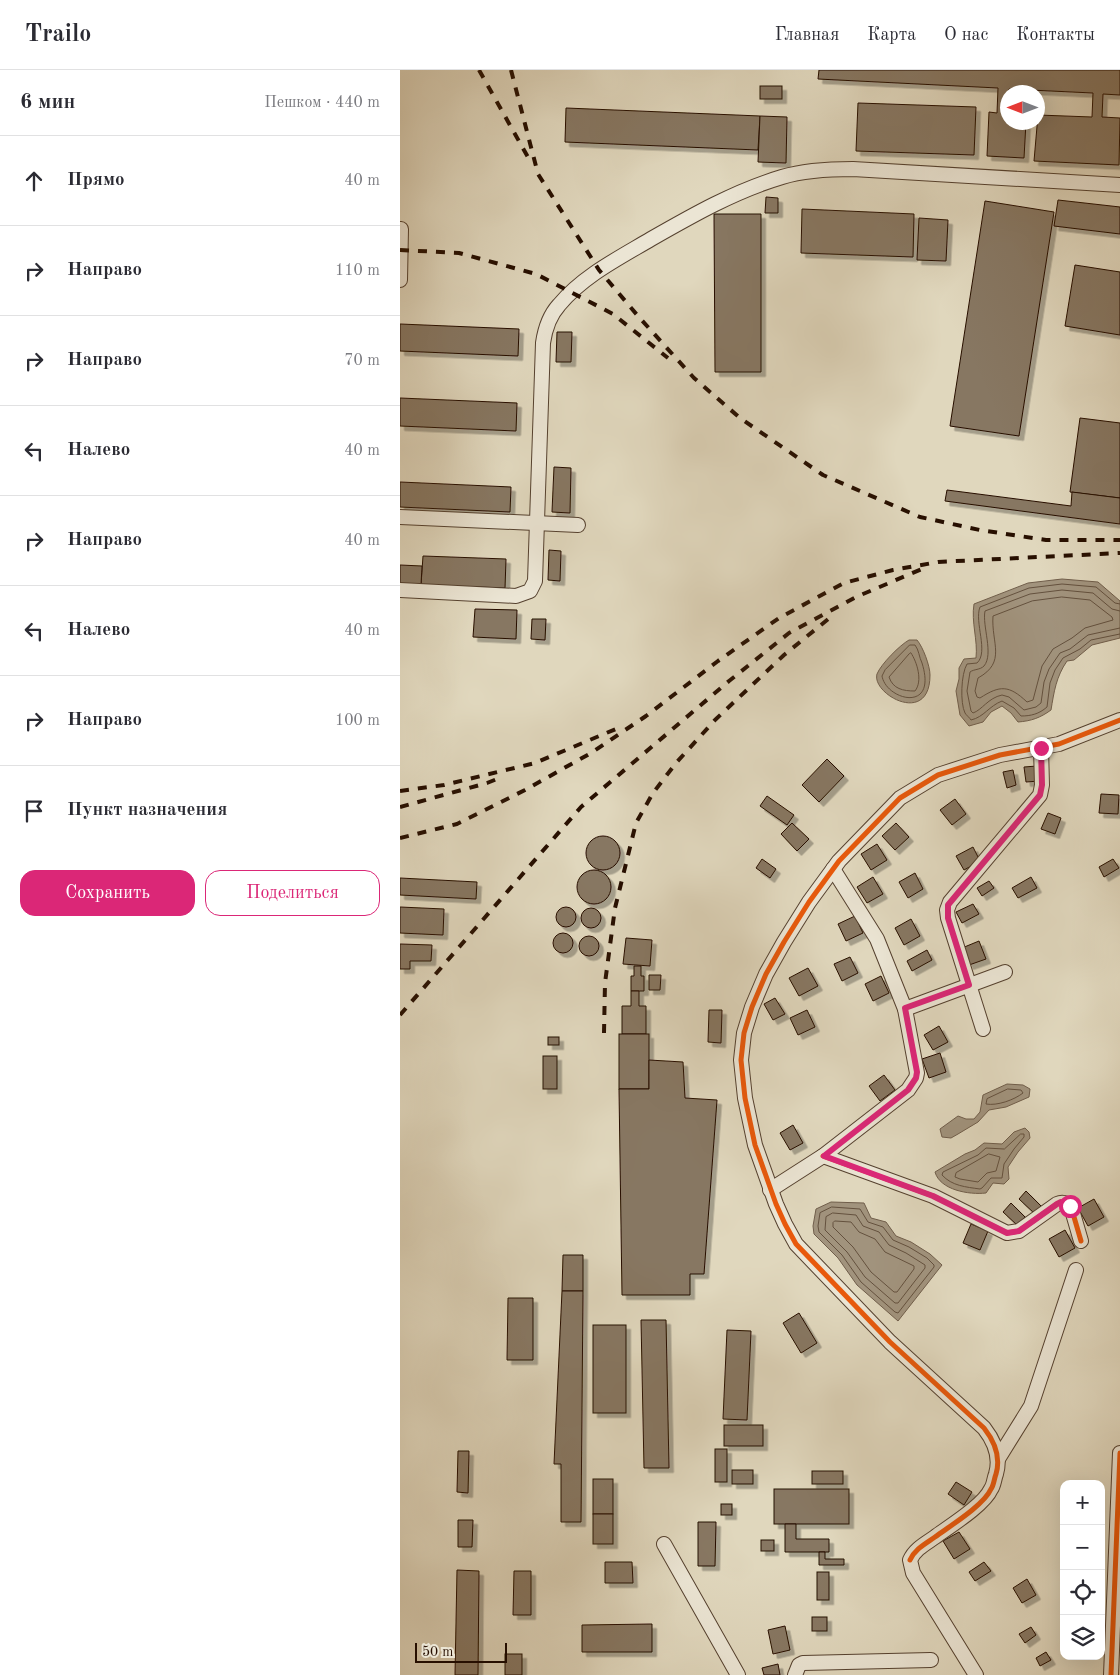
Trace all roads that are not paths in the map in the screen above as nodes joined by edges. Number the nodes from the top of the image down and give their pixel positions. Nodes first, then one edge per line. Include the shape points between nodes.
1 (1120, 185) edge
2 (401, 229) edge
3 (400, 280) edge
4 (400, 517) edge
5 (536, 523) junction
6 (578, 525) dead end
7 (400, 590) edge
8 (1120, 720) edge
9 (1041, 748) junction
10 (833, 869) junction
11 (1005, 972) dead end
12 (969, 985) junction
13 (905, 1008) junction
14 (983, 1029) dead end
15 (824, 1156) junction
16 (770, 1190) junction
17 (1081, 1241) dead end
18 (1076, 1270) dead end
19 (1120, 1453) edge
20 (998, 1459) junction
21 (664, 1544) dead end
22 (931, 1660) dead end
23 (738, 1675) edge
24 (795, 1675) edge
25 (976, 1675) edge
26 (1111, 1675) edge

1 - 5 street via 853,169 814,170 781,177 718,201 599,270 559,305 550,319 544,334
2 - 3 street
4 - 5 street
5 - 6 street
5 - 7 street via 535,581 526,594
8 - 9 street
9 - 10 street via 1000,756 938,775 900,798
9 - 12 street via 1040,795 948,905 948,918
10 - 13 street via 877,939
10 - 16 street via 779,950 752,1007 744,1033 741,1060 745,1098
11 - 12 street
12 - 13 street
12 - 14 street
13 - 15 street via 916,1078 908,1090
15 - 16 street
15 - 17 street via 933,1196 1007,1233 1019,1231 1061,1202 1070,1206
16 - 20 street via 796,1244 890,1342 984,1428 992,1437
18 - 20 street via 1031,1406
19 - 26 street
20 - 25 street via 991,1490 968,1513 917,1549 910,1560 913,1573
21 - 23 street
22 - 24 street via 803,1663 798,1665

